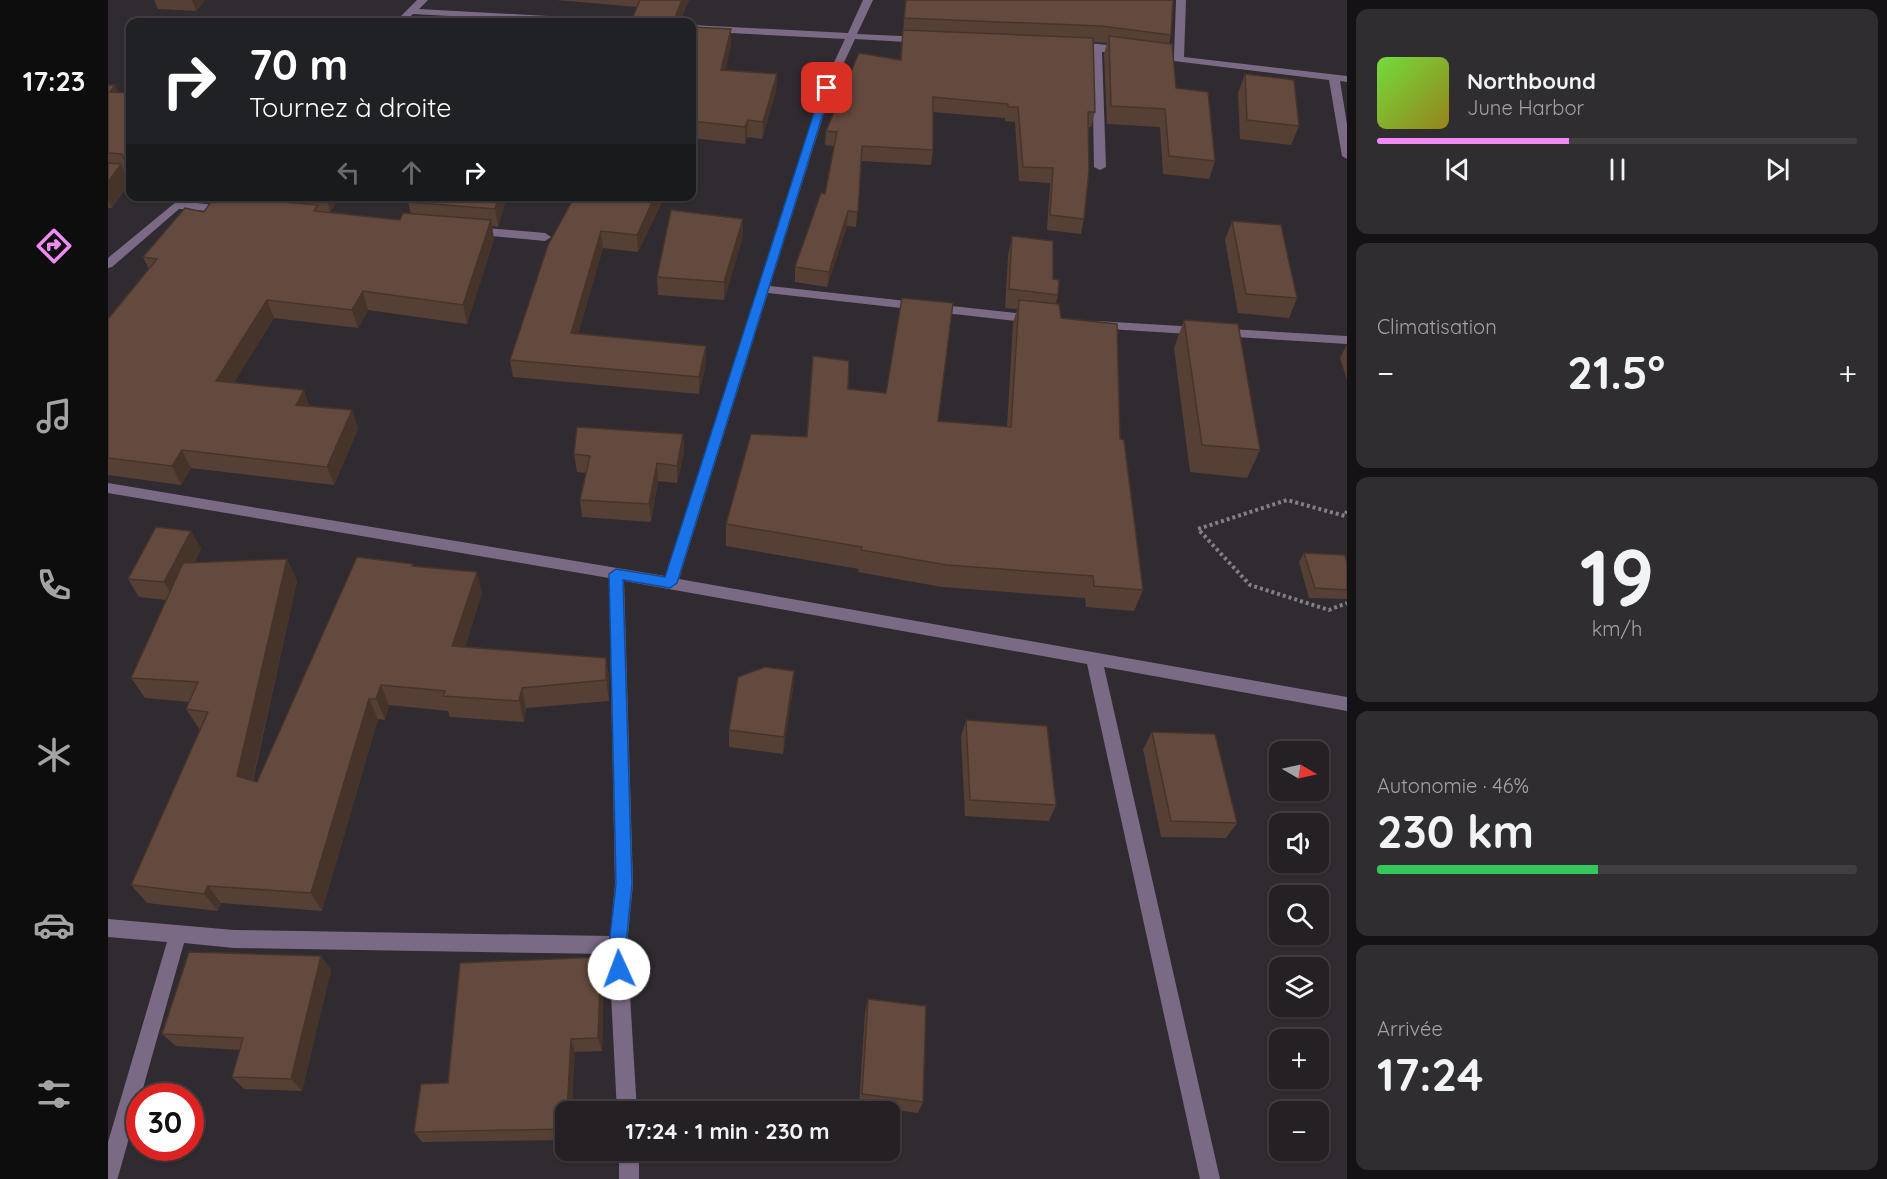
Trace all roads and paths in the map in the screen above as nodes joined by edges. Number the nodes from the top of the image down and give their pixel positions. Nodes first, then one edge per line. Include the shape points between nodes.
1 (423, 0) edge
2 (868, 0) edge
3 (1180, 0) edge
4 (411, 11) junction
5 (403, 18) edge
6 (533, 18) edge
7 (696, 28) edge
8 (850, 38) junction
9 (932, 41) edge
10 (1061, 46) edge
11 (1097, 47) junction
12 (1132, 52) edge
13 (1143, 54) edge
14 (1179, 59) junction
15 (1334, 78) junction
16 (1347, 79) edge
17 (1347, 156) edge
18 (1100, 167) dead end
19 (108, 176) edge
20 (126, 178) edge
21 (181, 201) edge
22 (176, 205) junction
23 (236, 210) edge
24 (462, 230) edge
25 (545, 237) dead end
26 (108, 264) edge
27 (763, 289) junction
28 (1045, 320) edge
29 (1080, 324) edge
30 (1347, 340) edge
31 (108, 488) edge
32 (1347, 511) edge
33 (616, 574) junction
34 (670, 583) junction
35 (1347, 603) edge
36 (1094, 659) junction
37 (1347, 704) edge
38 (108, 928) edge
39 (178, 934) junction
40 (618, 945) junction
41 (626, 1101) edge
42 (629, 1161) edge
43 (108, 1178) edge
44 (629, 1179) edge
45 (1210, 1179) edge

1 - 4 street
2 - 8 street
3 - 14 street
4 - 5 street
4 - 6 street
7 - 8 street
8 - 9 street
8 - 27 street via 827,88
10 - 11 street
11 - 12 street
11 - 18 street
13 - 14 street
14 - 15 street
15 - 16 street
15 - 17 street
19 - 20 street
21 - 22 street
22 - 23 street
22 - 26 street
24 - 25 street
27 - 28 street
27 - 34 street
29 - 30 street
31 - 33 street
32 - 35 path via 1345,516 1287,500 1198,529 1250,585 1329,610
33 - 34 street
33 - 40 street via 624,884
34 - 36 street
36 - 37 street
36 - 45 street
38 - 39 street
39 - 40 street via 234,939
39 - 43 street
40 - 41 street
42 - 44 street

